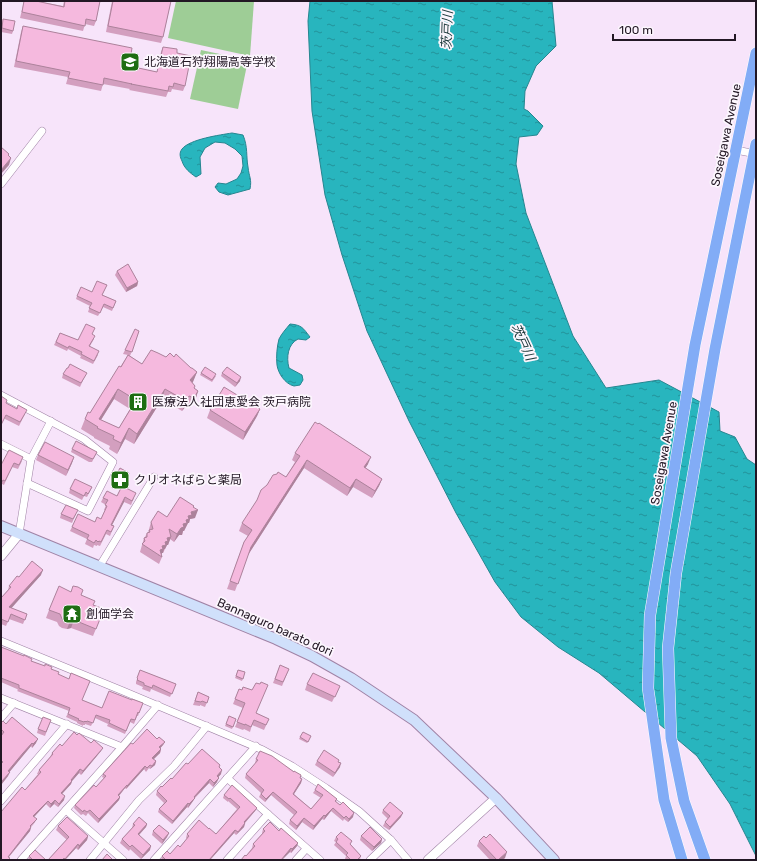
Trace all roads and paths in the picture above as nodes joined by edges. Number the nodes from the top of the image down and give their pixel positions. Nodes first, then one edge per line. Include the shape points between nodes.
1 (756, 53) edge
2 (42, 131) dead end
3 (736, 150) junction
4 (755, 151) edge
5 (1, 184) edge
6 (1, 395) edge
7 (51, 421) junction
8 (1, 444) edge
9 (31, 459) junction
10 (154, 477) dead end
11 (27, 483) junction
12 (1, 526) edge
13 (19, 534) junction
14 (1, 556) edge
15 (99, 567) junction
16 (1, 642) edge
17 (1, 698) edge
18 (14, 703) junction
19 (158, 705) junction
20 (1, 718) edge
21 (67, 724) junction
22 (206, 726) junction
23 (256, 746) junction
24 (122, 747) junction
25 (227, 778) junction
26 (496, 798) junction
27 (1, 801) edge
28 (66, 810) junction
29 (268, 814) junction
30 (391, 840) junction
31 (104, 842) junction
32 (306, 848) junction
33 (21, 860) edge
34 (90, 860) edge
35 (123, 860) edge
36 (154, 860) edge
37 (227, 860) edge
38 (296, 860) edge
39 (320, 860) edge
40 (370, 860) edge
41 (408, 860) edge
42 (428, 860) edge
43 (554, 860) edge
44 (682, 860) edge
45 (705, 860) edge

1 - 3 highway, Soseigawa Avenue
2 - 5 street
3 - 4 street
3 - 44 highway, Soseigawa Avenue via 695,345 650,615 648,688 664,800
4 - 45 highway via 715,348 676,573 668,648 671,738 684,801
6 - 7 street
7 - 9 street
7 - 11 street via 84,439 113,462 88,511
8 - 9 street
9 - 11 street
10 - 15 street
11 - 13 street
12 - 13 main road, Bannaguro barato dori
13 - 14 street
13 - 15 main road, Bannaguro barato dori
15 - 26 main road, Bannaguro barato dori via 276,639 351,678 414,720
16 - 19 street
17 - 18 street
18 - 20 street
18 - 21 street
19 - 22 street
19 - 24 street
21 - 24 street
21 - 27 street
22 - 23 street
22 - 31 street via 174,766 139,800
23 - 25 street
23 - 30 street via 326,788 359,811
24 - 28 street
25 - 29 street
25 - 36 street
26 - 42 street
26 - 43 main road, Bannaguro barato dori
28 - 31 street
28 - 33 street
29 - 32 street
29 - 37 street
30 - 40 street
30 - 41 street
31 - 34 street
31 - 35 street
32 - 38 street
32 - 39 street

